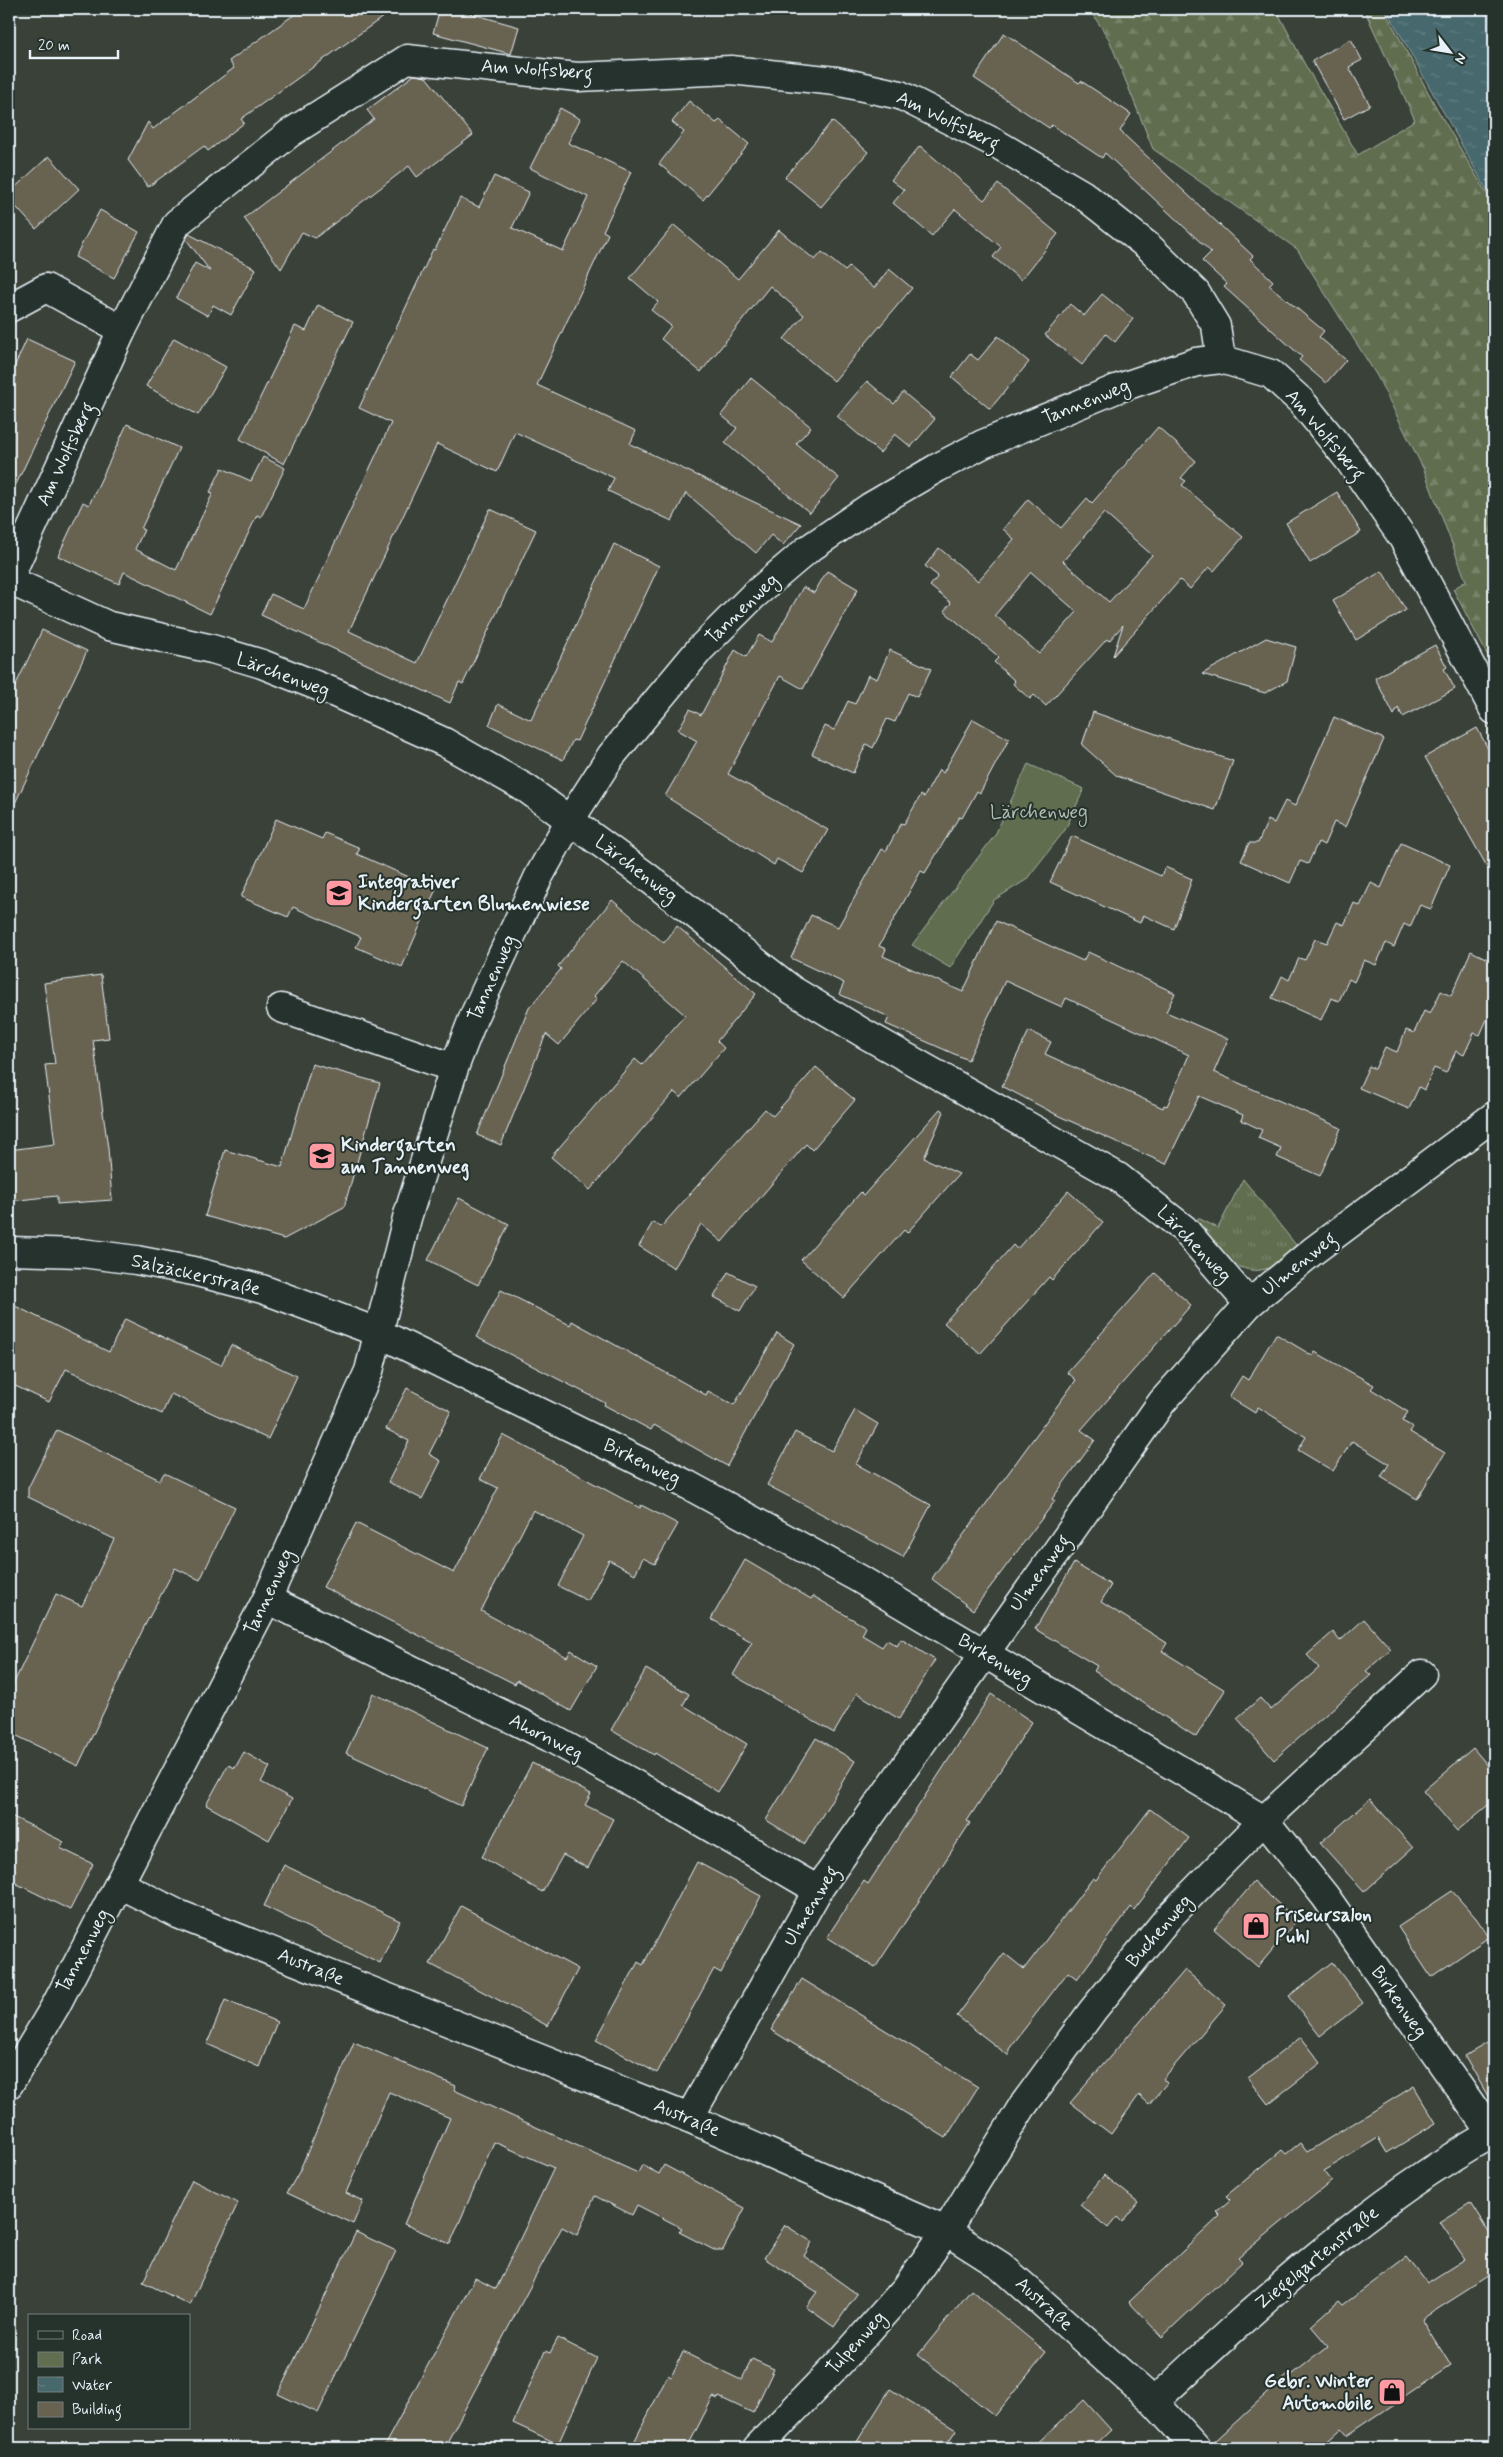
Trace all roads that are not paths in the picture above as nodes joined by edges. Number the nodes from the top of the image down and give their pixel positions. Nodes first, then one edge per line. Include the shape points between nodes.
1 (9, 308) edge
2 (122, 330) junction
3 (1221, 359) junction
4 (9, 579) edge
5 (1494, 710) edge
6 (570, 820) junction
7 (281, 1008) dead end
8 (454, 1068) junction
9 (1494, 1116) edge
10 (9, 1251) edge
11 (1249, 1304) junction
12 (377, 1332) junction
13 (267, 1599) junction
14 (983, 1653) junction
15 (1422, 1674) dead end
16 (1264, 1820) junction
17 (119, 1884) junction
18 (818, 1890) junction
19 (9, 2084) edge
20 (689, 2118) junction
21 (1493, 2133) edge
22 (946, 2231) junction
23 (1154, 2402) junction
24 (757, 2448) edge
25 (1196, 2448) edge

1 - 2 street via 46,288
2 - 3 street, Am Wolfsberg via 177,223 290,133 407,59 578,76 731,70 836,81 900,95 997,144 1082,194 1149,247 1196,293 1216,326
2 - 4 street, Am Wolfsberg
3 - 5 street, Am Wolfsberg via 1271,374 1301,401 1349,460 1402,538
3 - 6 street, Tannenweg via 1196,362 1116,389 983,444 870,507 808,550 753,596 694,656 611,756
4 - 6 street, Lärchenweg via 109,626 262,664 333,692 444,742 527,789
6 - 8 street, Tannenweg via 502,954
6 - 11 street, Lärchenweg via 792,990 1118,1176 1184,1229
7 - 8 street
8 - 12 street, Tannenweg via 407,1218
9 - 11 street, Ulmenweg via 1313,1251
10 - 12 street, Salzäckerstraße via 82,1254 193,1271 262,1289
11 - 14 street, Ulmenweg via 1162,1402
12 - 13 street, Tannenweg via 368,1371
12 - 14 street, Birkenweg via 688,1485 858,1578
13 - 17 street, Tannenweg
13 - 18 street, Ahornweg via 549,1737
14 - 16 street, Birkenweg
14 - 18 street, Ulmenweg
15 - 16 street, Buchenweg
16 - 21 street, Birkenweg via 1325,1896
16 - 22 street, Buchenweg via 1168,1918 1093,2010 1022,2107
17 - 19 street, Tannenweg via 56,2005
17 - 20 street, Austraße via 178,1914
18 - 20 street, Ulmenweg
20 - 22 street, Austraße
21 - 23 street, Ziegelgartenstraße via 1355,2226 1279,2286
22 - 23 street, Austraße via 1001,2266
22 - 24 street, Tulpenweg via 906,2288
23 - 25 street, Austraße

